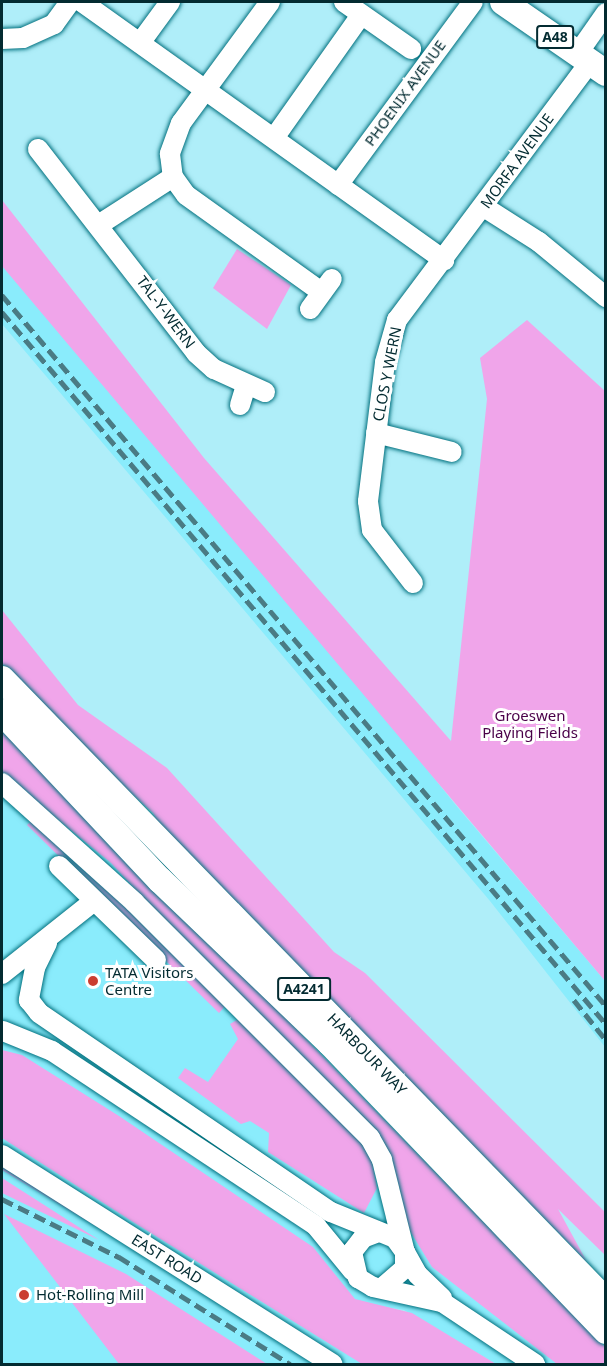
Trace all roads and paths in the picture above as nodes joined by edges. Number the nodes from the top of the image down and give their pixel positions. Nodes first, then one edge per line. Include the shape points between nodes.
1 (70, 2) edge
2 (82, 2) edge
3 (170, 2) edge
4 (270, 2) edge
5 (344, 2) edge
6 (473, 2) edge
7 (503, 2) edge
8 (606, 13) edge
9 (361, 15) junction
10 (2, 39) edge
11 (140, 43) junction
12 (411, 49) dead end
13 (591, 63) edge
14 (208, 90) junction
15 (274, 138) junction
16 (41, 161) dead end
17 (173, 177) junction
18 (338, 185) junction
19 (484, 207) junction
20 (99, 224) junction
21 (444, 260) junction
22 (606, 297) edge
23 (310, 309) dead end
24 (246, 386) junction
25 (265, 392) dead end
26 (240, 405) dead end
27 (376, 433) junction
28 (452, 452) dead end
29 (402, 579) dead end
30 (2, 680) edge
31 (2, 711) edge
32 (2, 783) edge
33 (59, 866) dead end
34 (93, 902) junction
35 (47, 943) junction
36 (156, 960) dead end
37 (2, 975) edge
38 (30, 1000) junction
39 (2, 1031) edge
40 (2, 1155) edge
41 (385, 1181) junction
42 (376, 1233) junction
43 (404, 1250) junction
44 (353, 1271) junction
45 (383, 1287) junction
46 (606, 1301) edge
47 (456, 1310) junction
48 (606, 1331) edge
49 (333, 1365) edge
50 (535, 1365) edge

1 - 10 street via 54,24 23,38
2 - 11 street
3 - 11 street
4 - 14 street
5 - 9 street
6 - 18 street, PHOENIX AVENUE
7 - 13 main road, A48
8 - 13 street, MORFA AVENUE
9 - 12 street
9 - 15 street
11 - 14 street
13 - 19 street, MORFA AVENUE
14 - 15 street
14 - 17 street via 181,123 170,154
15 - 18 street
16 - 20 street, TAL-Y-WERN
17 - 20 street
17 - 23 street via 186,195 326,285
18 - 21 street
19 - 21 street, MORFA AVENUE
19 - 22 street via 539,242
20 - 24 street, TAL-Y-WERN via 196,353
21 - 27 street, CLOS Y WERN via 397,320
24 - 25 street, TAL-Y-WERN
24 - 26 street
27 - 28 street, CLOS Y WERN via 432,455
27 - 29 street, CLOS Y WERN via 369,501 372,530
30 - 46 main road, HARBOUR WAY / A4241
31 - 48 main road, HARBOUR WAY / A4241 via 160,880 330,1043
32 - 41 street via 134,902 359,1126 378,1151
33 - 34 street
34 - 35 street
34 - 36 street
35 - 37 street
35 - 38 street via 35,968
37 - 38 street via 24,985
38 - 39 street via 25,1019
38 - 42 street via 51,1024 294,1188
39 - 44 street via 52,1051 316,1226
40 - 49 street, EAST ROAD
41 - 42 street
41 - 43 street
42 - 43 street via 395,1238
42 - 44 street via 355,1246
43 - 45 street via 403,1274
43 - 47 street via 417,1274
44 - 45 street via 364,1284
45 - 47 street via 422,1294
47 - 50 street

